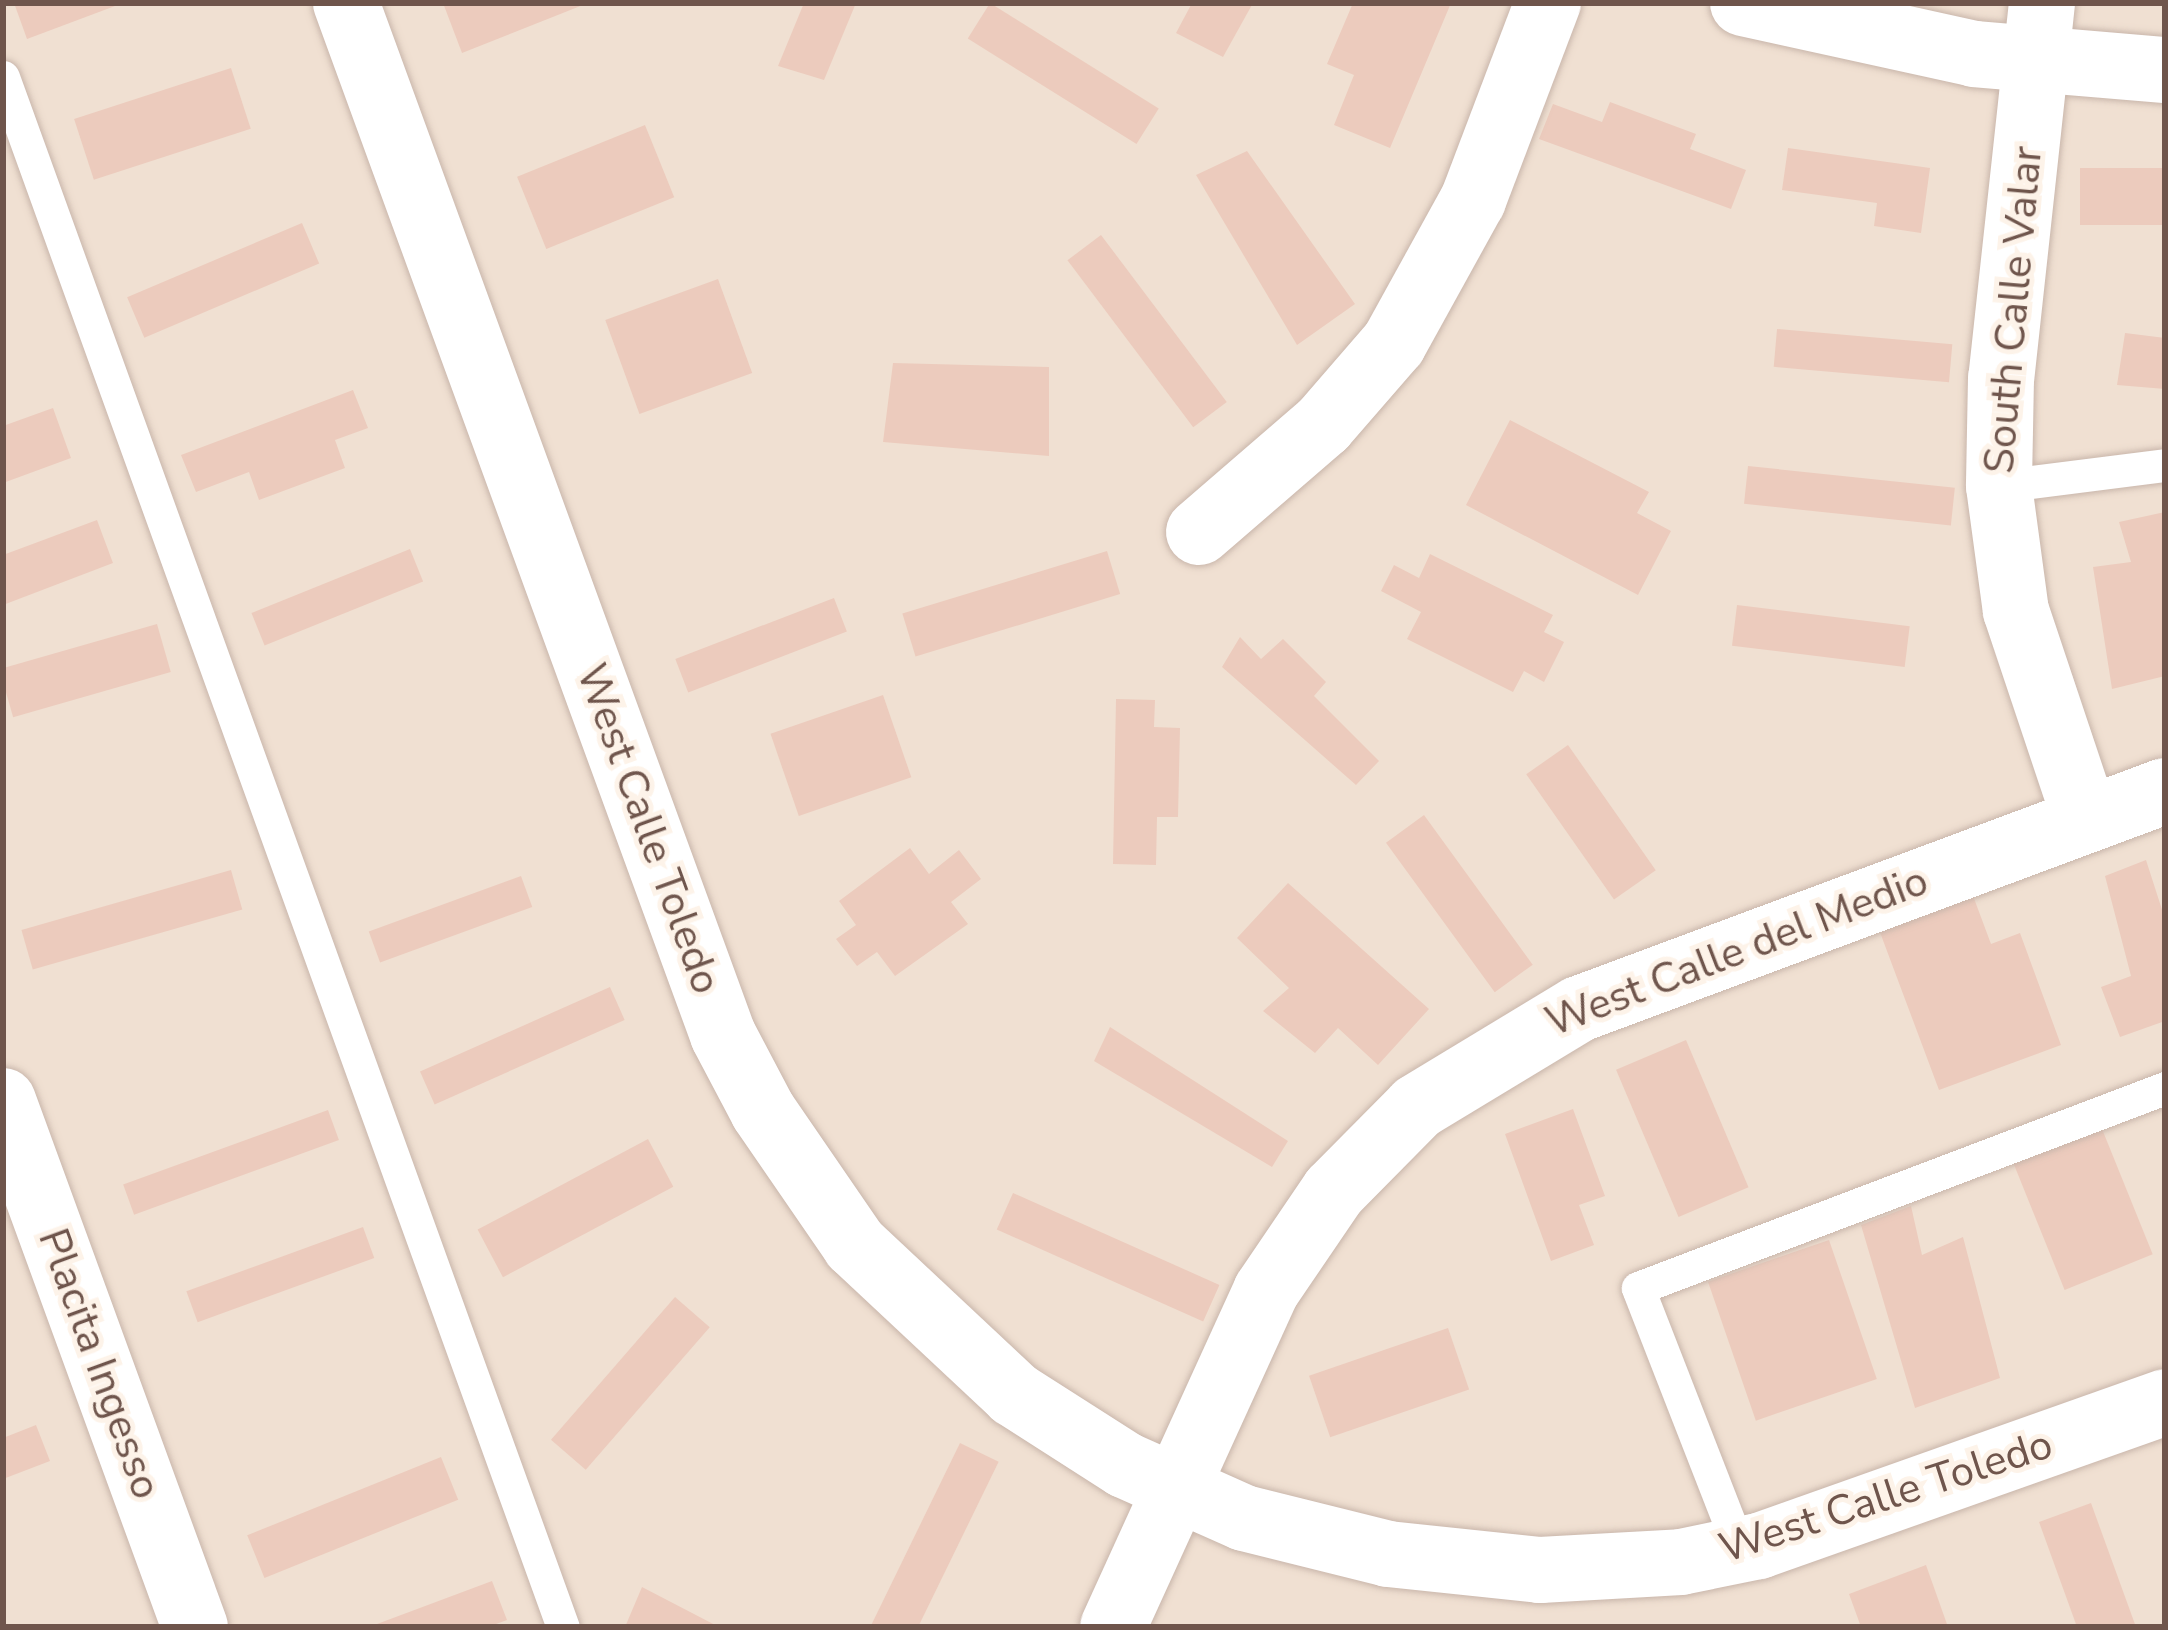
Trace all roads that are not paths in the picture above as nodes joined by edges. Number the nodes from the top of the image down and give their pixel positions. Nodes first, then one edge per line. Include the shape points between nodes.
1 (346, 3) edge
2 (1548, 3) edge
3 (1743, 3) edge
4 (2039, 31) edge
5 (2165, 70) edge
6 (3, 77) edge
7 (2165, 464) edge
8 (1999, 487) junction
9 (1199, 532) dead end
10 (2165, 791) edge
11 (2086, 820) junction
12 (2165, 1088) edge
13 (3, 1101) edge
14 (2165, 1402) edge
15 (1179, 1493) junction
16 (1740, 1550) junction
17 (195, 1627) edge
18 (562, 1627) edge
19 (1113, 1627) edge

1 - 15 street, West Calle Toledo via 723,1035 763,1111 855,1245 910,1304 1013,1394
2 - 9 street via 1473,200 1394,344 1323,425
3 - 4 street via 1909,41
4 - 5 street
4 - 8 street, South Calle Valar via 2001,378
6 - 18 lane
7 - 8 lane
8 - 11 street, South Calle Valar via 2016,610
10 - 11 street, West Calle del Medio
11 - 15 street, West Calle del Medio via 1579,1009 1418,1107 1297,1240 1243,1337
12 - 16 lane via 1638,1288
13 - 17 street, Placita Ingesso
14 - 16 street, West Calle Toledo
15 - 16 street, West Calle Toledo via 1312,1538 1464,1565 1610,1569
15 - 19 street

